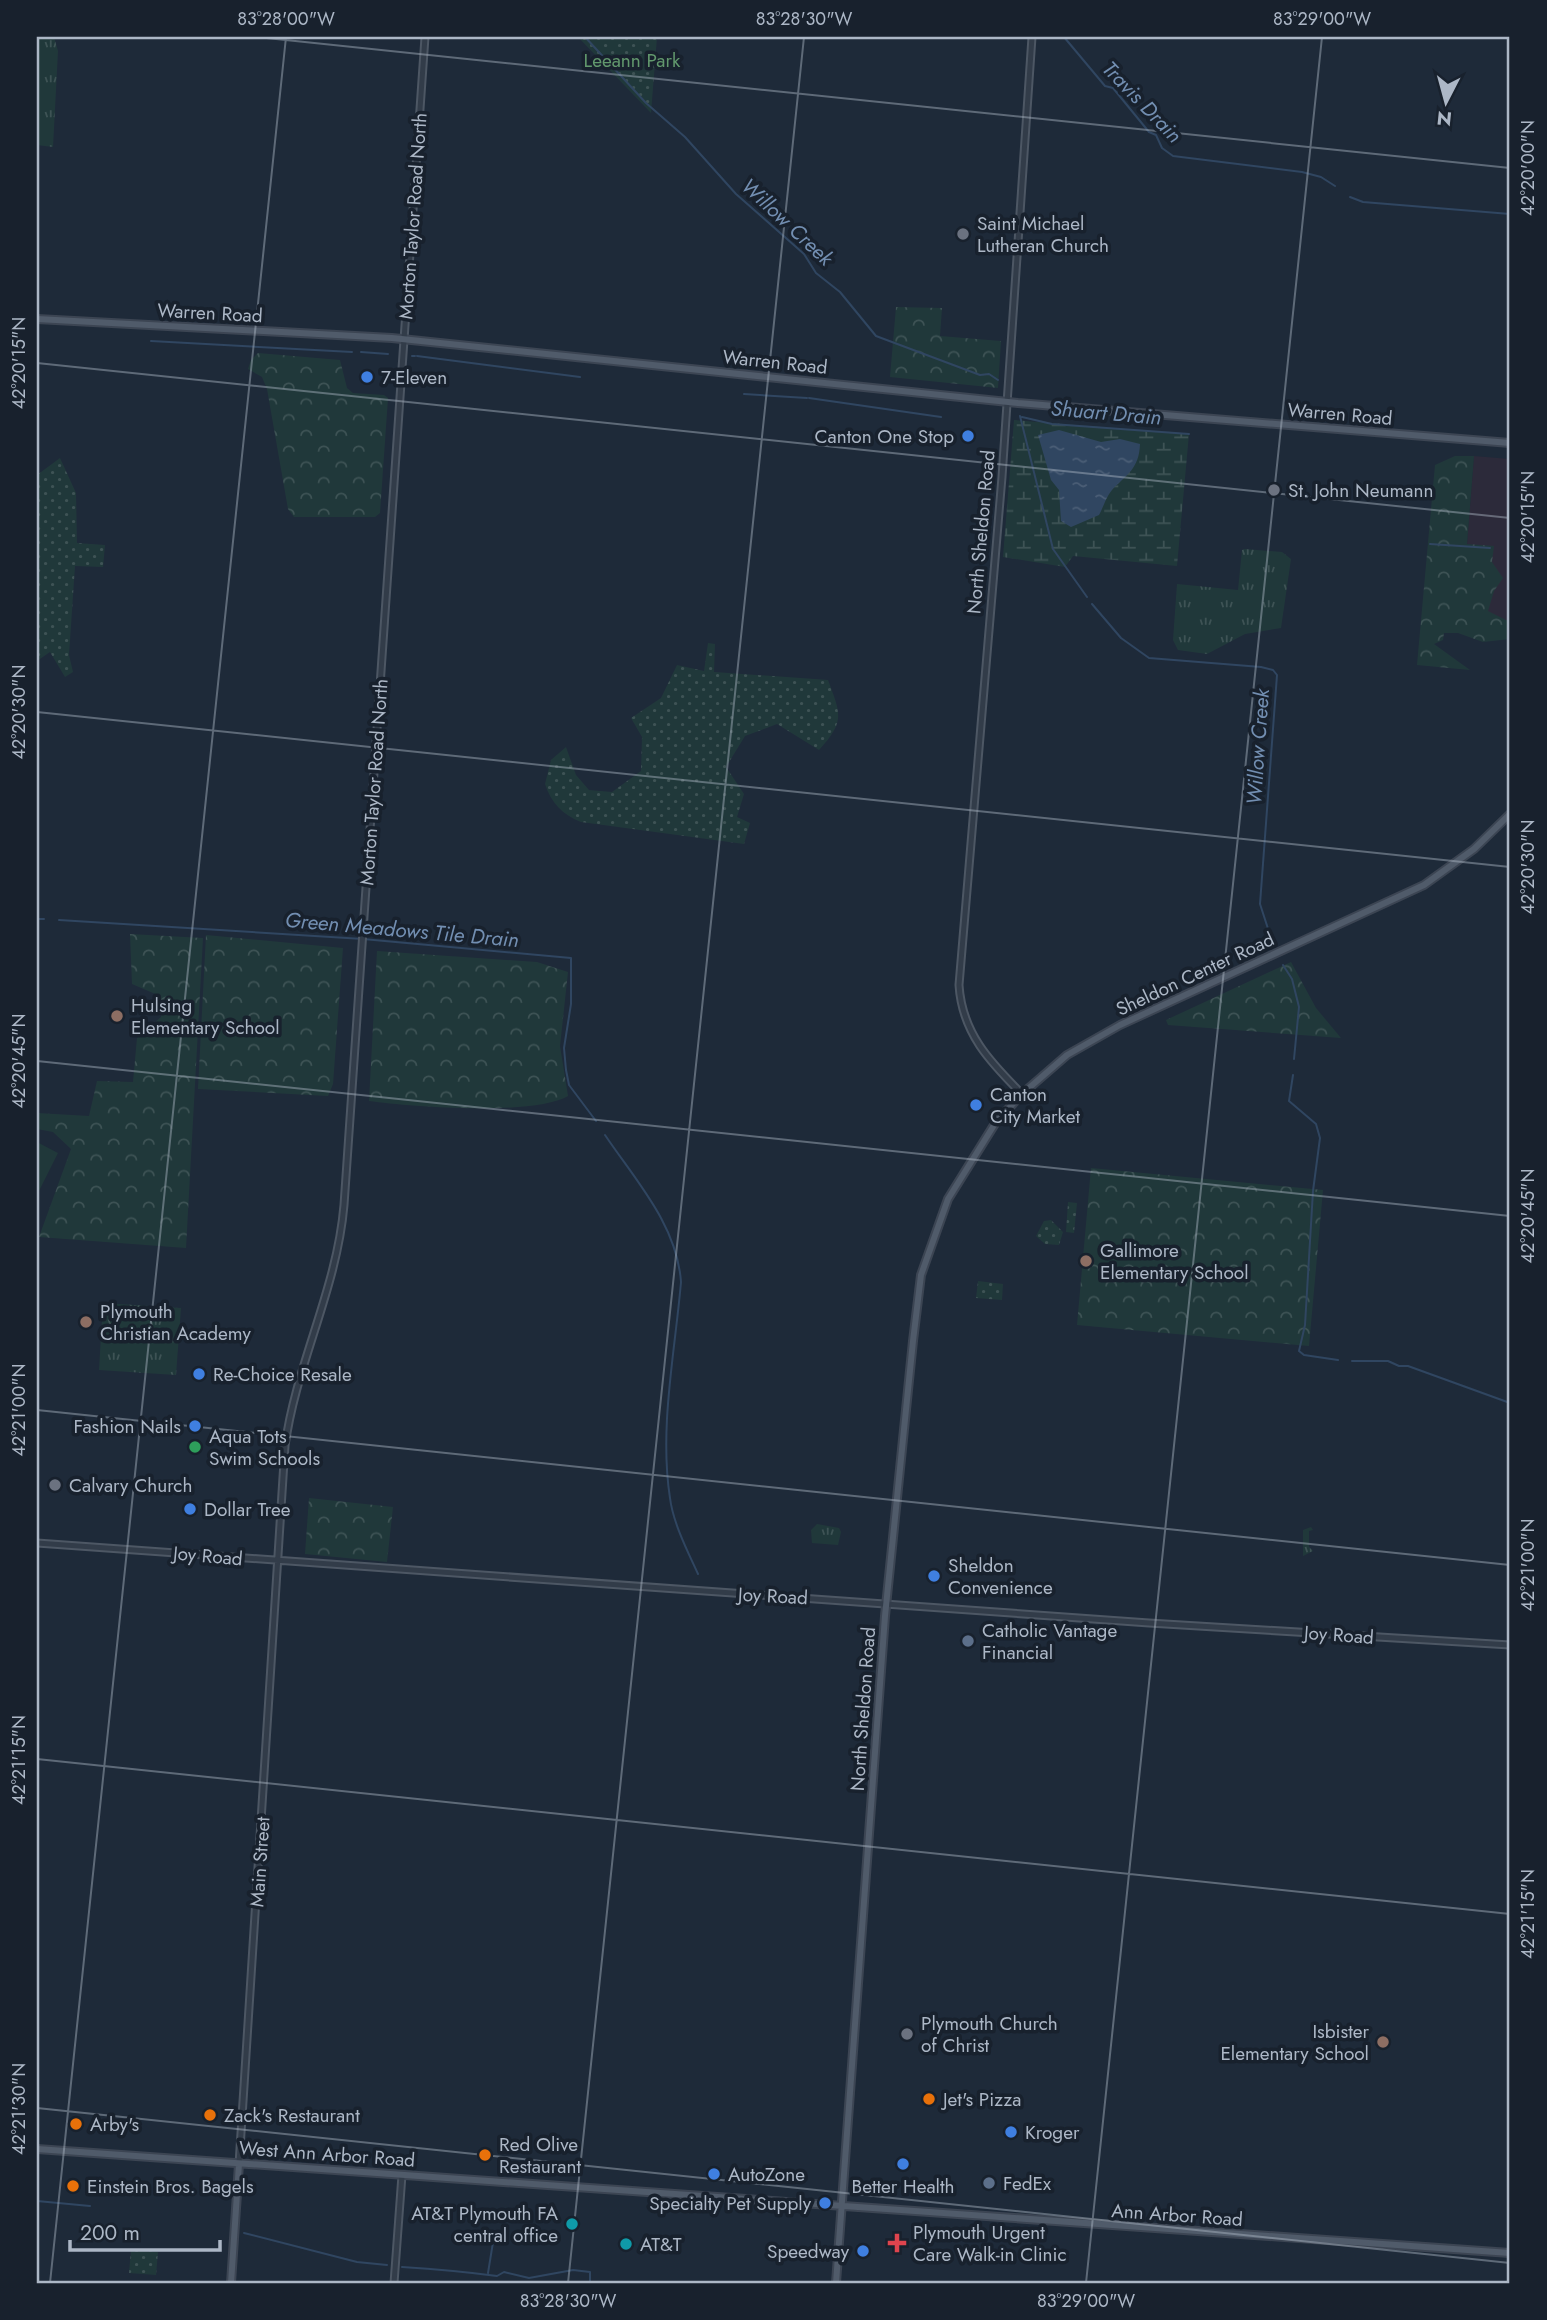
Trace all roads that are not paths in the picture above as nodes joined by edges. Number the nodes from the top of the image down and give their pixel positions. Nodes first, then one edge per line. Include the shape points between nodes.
1 (425, 37) edge
2 (1032, 37) edge
3 (37, 320) edge
4 (405, 339) junction
5 (1006, 402) junction
6 (1510, 443) edge
7 (1510, 814) edge
8 (1022, 1094) junction
9 (941, 1216) joint
10 (37, 1543) edge
11 (276, 1561) junction
12 (888, 1603) junction
13 (1510, 1645) edge
14 (37, 2149) edge
15 (239, 2164) junction
16 (402, 2175) junction
17 (842, 2207) junction
18 (1510, 2253) edge
19 (231, 2283) edge
20 (394, 2283) edge
21 (836, 2283) edge

1 - 4 street, Morton Taylor Road North
2 - 5 street, North Sheldon Road
3 - 4 main road, Warren Road
4 - 5 main road, Warren Road
4 - 11 street, Morton Taylor Road North via 342,1230 288,1425
5 - 6 main road, Warren Road
5 - 8 street, North Sheldon Road via 960,994 968,1028 991,1063
7 - 8 main road, Sheldon Center Road via 1474,849 1424,885 1102,1035 1061,1060
8 - 9 main road, Sheldon Center Road via 975,1150
9 - 12 main road, North Sheldon Road via 921,1275
10 - 11 street, Joy Road
11 - 12 street, Joy Road
11 - 15 street, Main Street
12 - 13 street, Joy Road
12 - 17 main road, North Sheldon Road
14 - 15 main road, West Ann Arbor Road
15 - 16 main road, West Ann Arbor Road
15 - 19 main road
16 - 17 main road, West Ann Arbor Road
16 - 20 street
17 - 18 main road, Ann Arbor Road
17 - 21 main road, North Sheldon Road

